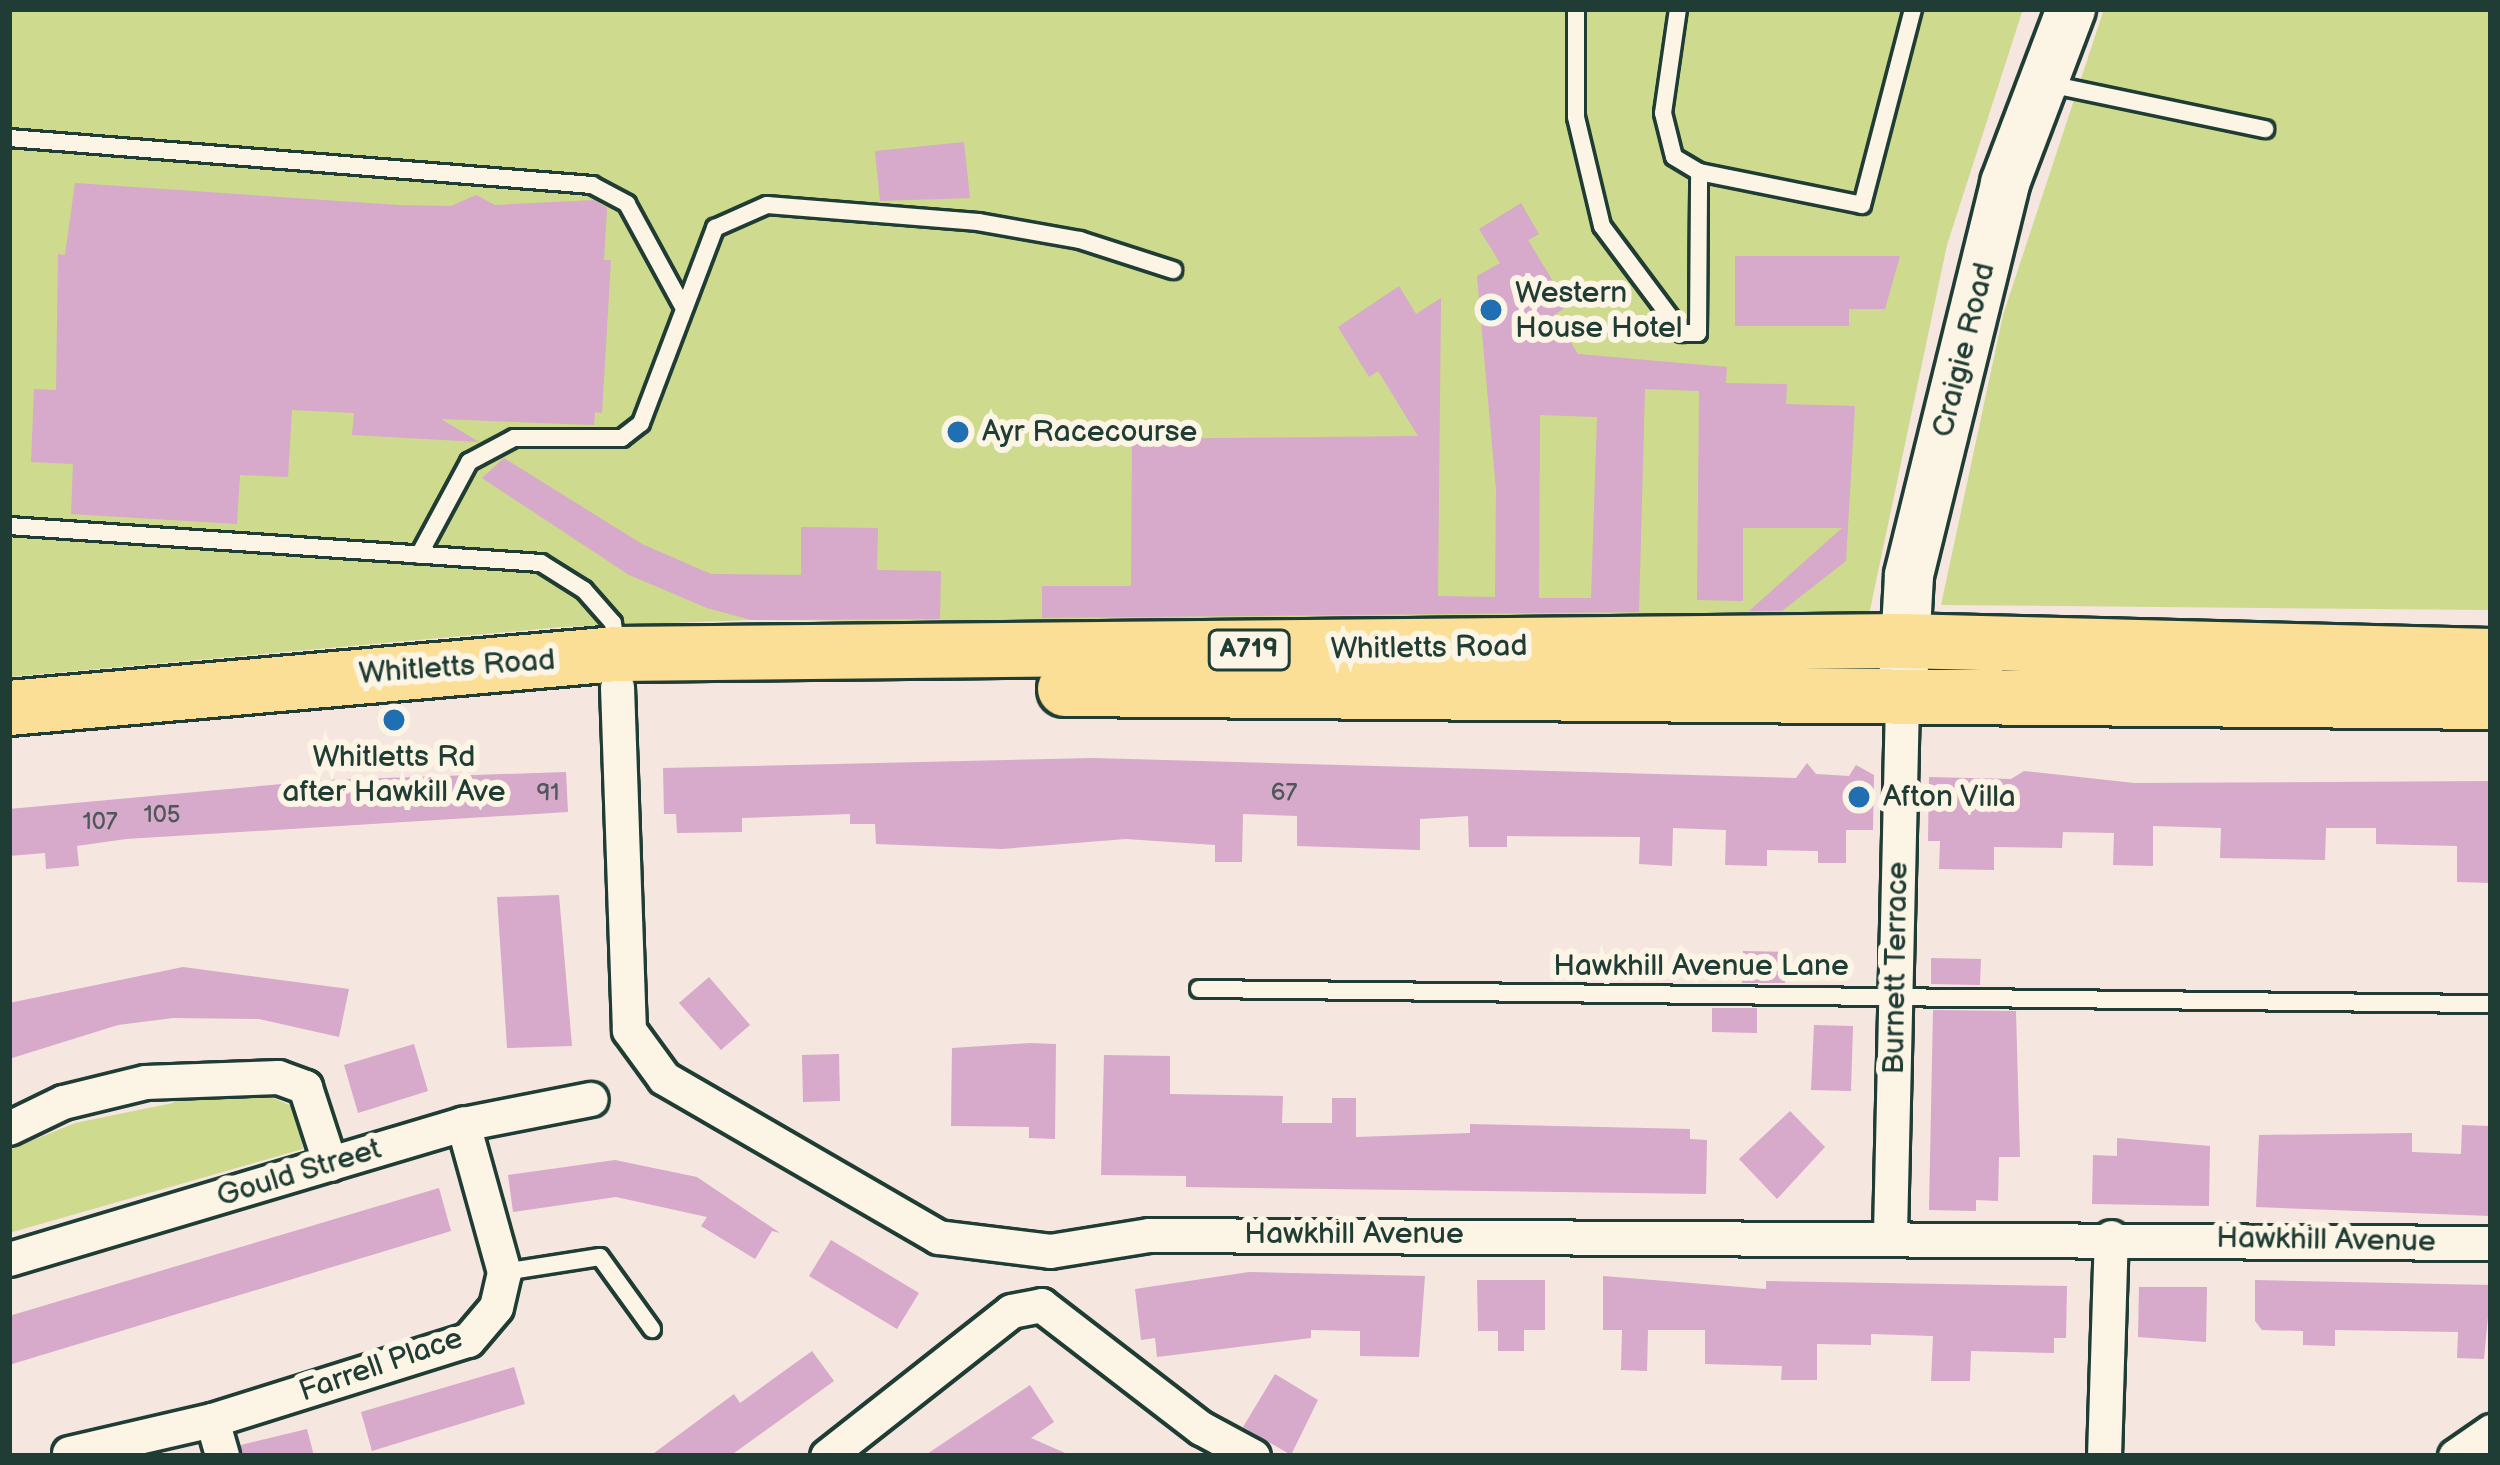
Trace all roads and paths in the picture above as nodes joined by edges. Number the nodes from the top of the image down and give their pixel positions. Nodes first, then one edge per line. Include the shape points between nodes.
1 (1576, 9) edge
2 (1678, 9) edge
3 (1912, 9) edge
4 (2071, 9) edge
5 (2043, 83) junction
6 (2265, 129) dead end
7 (9, 138) edge
8 (1699, 172) junction
9 (1173, 270) dead end
10 (682, 305) junction
11 (9, 526) edge
12 (419, 555) junction
13 (1901, 641) junction
14 (2491, 656) edge
15 (617, 671) junction
16 (1902, 701) junction
17 (2491, 702) edge
18 (9, 708) edge
19 (9, 733) edge
20 (1199, 989) dead end
21 (1895, 995) junction
22 (2491, 1004) edge
23 (592, 1099) dead end
24 (463, 1124) junction
25 (9, 1128) edge
26 (330, 1164) junction
27 (1890, 1234) junction
28 (2111, 1237) junction
29 (2491, 1243) edge
30 (9, 1259) edge
31 (504, 1272) junction
32 (652, 1330) dead end
33 (212, 1420) junction
34 (2491, 1431) edge
35 (69, 1453) dead end
36 (222, 1456) edge
37 (827, 1456) edge
38 (1253, 1456) edge
39 (2104, 1456) edge
40 (2455, 1456) edge

1 - 8 lane via 1576,117 1602,226 1682,333 1698,334
2 - 8 lane via 1663,113 1674,157
3 - 8 lane via 1862,205
4 - 5 main road, Craigie Road
5 - 6 lane
5 - 13 main road, Craigie Road via 2005,183 1909,575
7 - 10 lane via 592,184 627,204
9 - 10 lane via 1080,240 978,222 766,205 715,228
10 - 12 lane via 641,423 622,438 514,438 469,461
11 - 12 lane
12 - 15 lane via 541,563 584,590 614,622
13 - 14 main road, Whitletts Road / A719
13 - 15 main road, Whitletts Road / A719
13 - 16 main road, Craigie Road
15 - 16 main road, Whitletts Road / A719
15 - 18 main road, Whitletts Road / A719
15 - 19 main road, Whitletts Road / A719
15 - 27 street, Hawkhill Avenue via 629,1030 664,1078 938,1237 1050,1251 1149,1234
16 - 17 main road, Whitletts Road / A719
16 - 21 street, Burnett Terrace
20 - 21 lane, Hawkhill Avenue Lane
21 - 22 lane, Hawkhill Avenue Lane
21 - 27 street, Burnett Terrace
23 - 24 street, Gould Street
24 - 26 street, Gould Street
24 - 31 street
25 - 26 street via 63,1102 145,1082 278,1077 305,1087
26 - 30 street, Gould Street
27 - 28 street, Hawkhill Avenue
28 - 29 street, Hawkhill Avenue
28 - 39 street
31 - 32 lane via 600,1257
31 - 33 street, Farrell Place via 496,1307 468,1340
33 - 35 street, Farrell Place
33 - 36 street
34 - 40 street
37 - 38 street via 1011,1311 1041,1305 1201,1427

